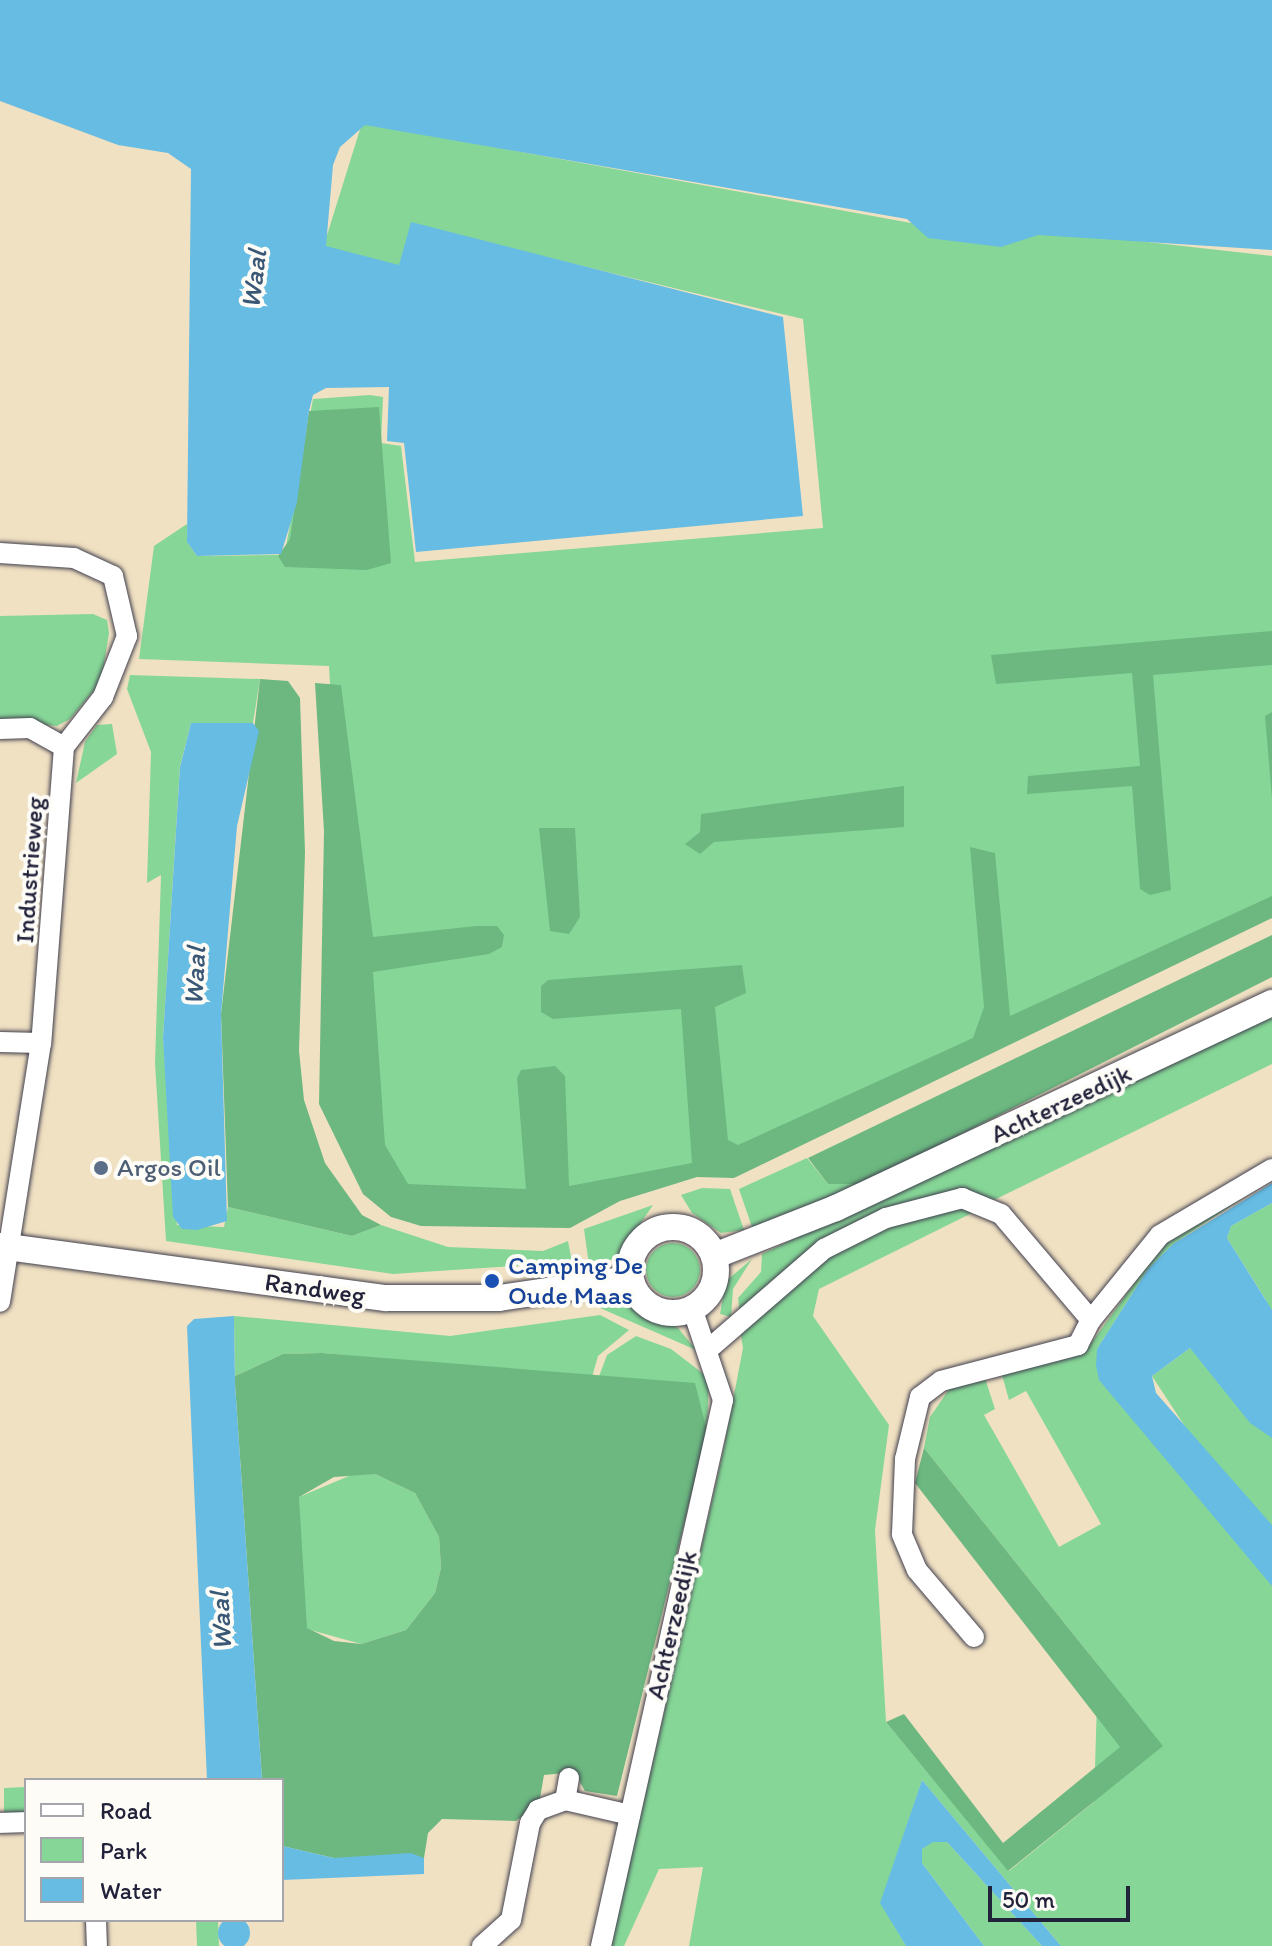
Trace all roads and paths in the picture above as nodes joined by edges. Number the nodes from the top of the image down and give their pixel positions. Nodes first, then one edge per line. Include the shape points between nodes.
1 (0, 553) edge
2 (0, 729) edge
3 (64, 747) junction
4 (1272, 1003) edge
5 (0, 1042) edge
6 (41, 1043) junction
7 (1272, 1169) edge
8 (5, 1246) edge
9 (714, 1256) junction
10 (630, 1279) junction
11 (0, 1302) edge
12 (692, 1308) junction
13 (1091, 1320) junction
14 (711, 1347) junction
15 (974, 1637) dead end
16 (569, 1778) dead end
17 (565, 1800) junction
18 (630, 1815) junction
19 (24, 1822) edge
20 (0, 1823) edge
21 (96, 1922) edge
22 (97, 1946) edge
23 (482, 1946) edge
24 (601, 1946) edge

1 - 3 street, Industrieweg via 74,558 113,576 127,636 121,663
2 - 3 street via 30,728
3 - 6 street, Industrieweg
4 - 9 main road, Achterzeedijk via 850,1202
5 - 6 street
6 - 8 street, Industrieweg
7 - 13 street via 1160,1235
8 - 10 main road, Randweg via 386,1298 499,1298
8 - 11 street, Industrieweg
9 - 10 main road via 689,1229 656,1229 634,1249
9 - 12 main road via 715,1280
10 - 12 main road via 653,1309
12 - 14 street, Achterzeedijk
13 - 14 street via 1001,1214 962,1198 886,1218 824,1249
13 - 15 street via 1078,1345 941,1381 920,1397 905,1459 902,1534 917,1570
14 - 18 street, Achterzeedijk via 723,1400
16 - 17 street
17 - 18 street
17 - 23 street via 538,1810 530,1823 511,1920
18 - 24 street, Achterzeedijk
19 - 20 street
21 - 22 street

